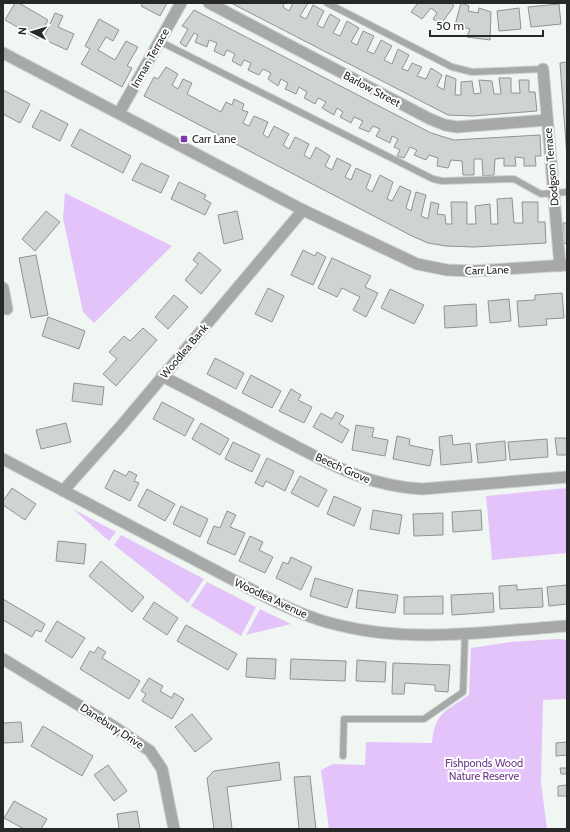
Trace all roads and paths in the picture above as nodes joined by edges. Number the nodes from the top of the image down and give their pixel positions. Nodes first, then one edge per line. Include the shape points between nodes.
1 (180, 3) edge
2 (209, 3) edge
3 (327, 3) edge
4 (159, 41) junction
5 (3, 53) edge
6 (543, 69) joint
7 (119, 113) junction
8 (547, 120) junction
9 (567, 192) edge
10 (554, 193) junction
11 (303, 210) junction
12 (563, 265) edge
13 (3, 291) edge
14 (7, 309) dead end
15 (162, 376) junction
16 (3, 459) edge
17 (567, 477) edge
18 (63, 491) junction
19 (567, 626) edge
20 (465, 634) junction
21 (3, 659) edge
22 (343, 756) dead end
23 (174, 829) edge

1 - 4 street, Inman Terrace
2 - 8 street, Barlow Street via 445,125 457,127
3 - 6 lane via 452,67 472,72
4 - 7 street, Inman Terrace
4 - 10 lane via 433,179 514,179 541,194
5 - 7 street, Carr Lane
6 - 8 street, Dodgson Terrace
7 - 11 street, Carr Lane
8 - 10 street, Dodgson Terrace
9 - 10 lane
10 - 12 street, Dodgson Terrace
11 - 12 street, Carr Lane via 417,264 439,269 473,271
11 - 15 street, Woodlea Bank
13 - 14 street
15 - 17 street, Beech Grove via 338,468 380,484 422,489
15 - 18 street, Woodlea Bank
16 - 18 street, Woodlea Avenue
18 - 20 street, Woodlea Avenue via 303,614 338,625 379,633
19 - 20 street, Woodlea Avenue
20 - 22 lane via 462,692 424,719 344,719
21 - 23 street, Danebury Drive via 150,751 164,774

